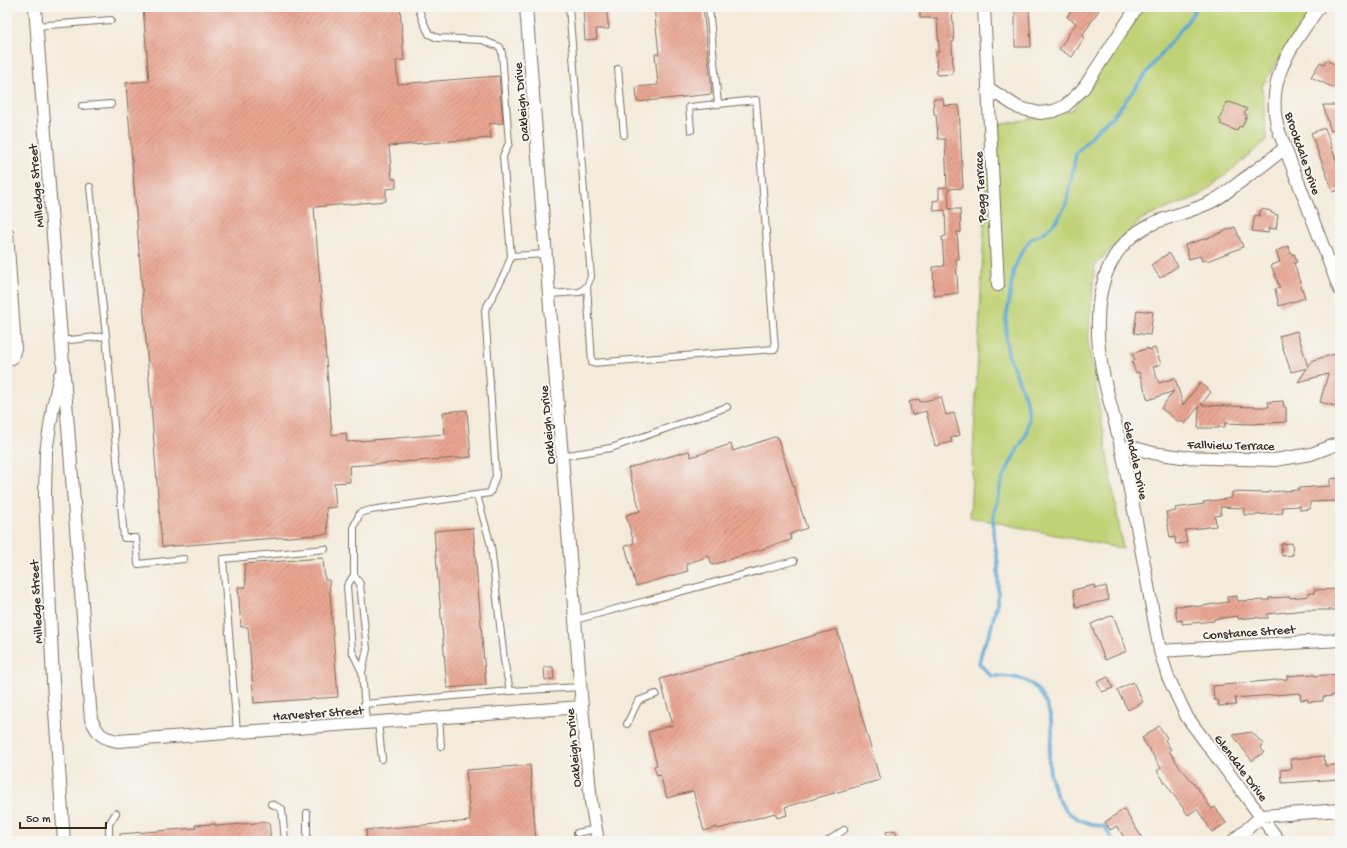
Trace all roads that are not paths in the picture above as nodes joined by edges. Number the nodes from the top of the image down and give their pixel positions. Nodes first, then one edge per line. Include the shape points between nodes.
1 (35, 7) edge
2 (418, 7) edge
3 (526, 7) edge
4 (569, 7) edge
5 (709, 7) edge
6 (984, 7) edge
7 (1137, 7) edge
8 (1319, 7) edge
9 (111, 20) dead end
10 (36, 26) junction
11 (618, 69) dead end
12 (988, 88) junction
13 (111, 104) dead end
14 (718, 104) junction
15 (82, 106) dead end
16 (691, 130) dead end
17 (624, 135) dead end
18 (1285, 148) junction
19 (90, 187) dead end
20 (7, 233) edge
21 (546, 254) junction
22 (511, 256) junction
23 (998, 285) dead end
24 (587, 286) junction
25 (1340, 290) edge
26 (549, 294) junction
27 (106, 336) junction
28 (61, 341) junction
29 (7, 360) edge
30 (63, 362) junction
31 (728, 406) dead end
32 (1340, 443) edge
33 (1121, 447) junction
34 (562, 456) junction
35 (477, 495) junction
36 (325, 549) dead end
37 (184, 559) dead end
38 (794, 561) dead end
39 (354, 575) junction
40 (575, 620) junction
41 (1340, 640) edge
42 (1160, 651) junction
43 (362, 672) junction
44 (581, 687) junction
45 (510, 691) junction
46 (89, 694) joint
47 (656, 694) dead end
48 (364, 704) junction
49 (582, 707) junction
50 (439, 717) junction
51 (366, 722) junction
52 (378, 722) junction
53 (627, 724) dead end
54 (238, 732) junction
55 (441, 746) dead end
56 (382, 759) dead end
57 (270, 804) dead end
58 (1340, 810) edge
59 (116, 813) dead end
60 (306, 813) dead end
61 (1262, 816) junction
62 (844, 830) dead end
63 (577, 833) dead end
64 (597, 835) edge
65 (64, 841) edge
66 (109, 841) edge
67 (285, 841) edge
68 (307, 841) edge
69 (828, 841) edge
70 (1233, 841) edge
71 (1279, 841) edge

1 - 10 street, Milledge Street
2 - 22 lane via 429,34 438,38 482,40 500,47 509,143 503,156
3 - 21 street, Oakleigh Drive
4 - 24 lane via 591,277
5 - 14 lane
6 - 12 street, Pegg Terrace
7 - 12 street via 1083,89 1066,106 1040,112 1019,108
8 - 18 street, Brookdale Drive via 1290,50 1281,67 1276,86 1274,106 1277,126
9 - 10 lane
10 - 28 street, Milledge Street
11 - 17 lane
12 - 23 street, Pegg Terrace
13 - 15 lane
14 - 16 lane via 689,107
14 - 24 lane via 756,100 775,349 592,362
18 - 25 street, Brookdale Drive
18 - 33 street, Glendale Drive via 1213,202 1142,228 1112,259 1100,298 1099,350
19 - 27 lane
20 - 29 street via 15,348 12,358
21 - 22 lane
21 - 26 street, Oakleigh Drive
22 - 35 lane via 485,310 496,476 490,493
24 - 26 lane via 580,292
26 - 34 street, Oakleigh Drive
27 - 28 lane
27 - 37 lane via 124,538 136,538 138,564
28 - 30 street, Milledge Street
30 - 46 street, Milledge Street
30 - 65 street, Milledge Street via 47,444 44,495
31 - 34 lane via 611,448
32 - 33 street, Fallview Terrace via 1311,454 1275,460 1182,457
33 - 42 street, Glendale Drive
34 - 40 street, Oakleigh Drive
35 - 39 lane via 360,513 354,526
35 - 45 lane via 492,546 504,660
36 - 54 lane via 223,559
38 - 40 lane
39 - 43 lane via 360,584 367,649
39 - 43 lane via 347,586 352,651
40 - 44 street, Oakleigh Drive
41 - 42 street, Constance Street
42 - 61 street, Glendale Drive via 1168,677 1188,717
43 - 48 lane
44 - 45 lane
44 - 49 street, Oakleigh Drive
45 - 48 lane
46 - 54 street, Harvester Street via 91,719 97,732 109,739 118,741
47 - 53 lane via 638,700
48 - 51 lane
49 - 50 street, Harvester Street
49 - 64 street, Oakleigh Drive via 591,802
50 - 52 street, Harvester Street
50 - 55 lane
51 - 52 street, Harvester Street
51 - 54 street, Harvester Street
52 - 56 lane
57 - 67 lane via 282,809
58 - 61 street
59 - 66 lane via 109,824
60 - 68 lane
61 - 70 street
61 - 71 street, Glendale Drive
62 - 69 lane
63 - 64 lane

